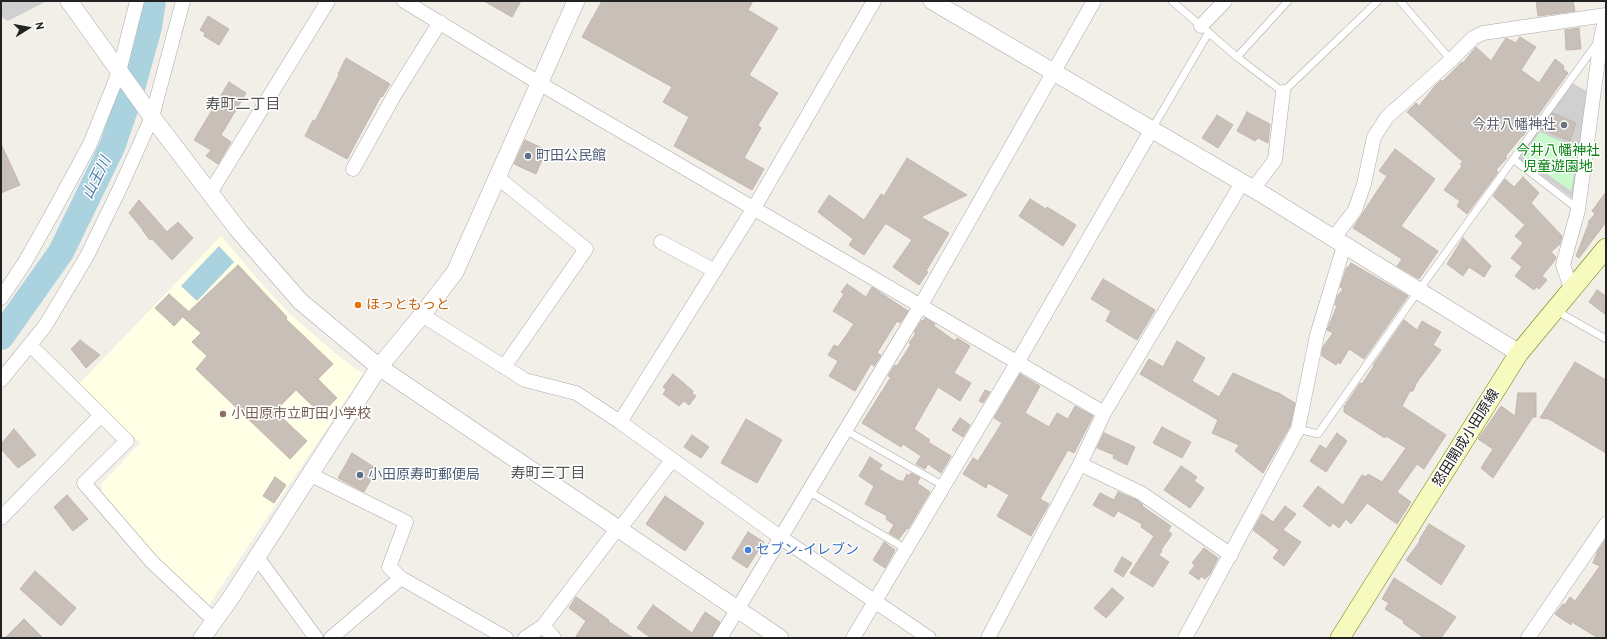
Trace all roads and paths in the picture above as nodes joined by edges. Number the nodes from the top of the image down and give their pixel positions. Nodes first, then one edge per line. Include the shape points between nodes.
1 (69, 1) edge
2 (137, 1) edge
3 (184, 1) edge
4 (328, 1) edge
5 (576, 1) edge
6 (874, 1) edge
7 (932, 1) edge
8 (1094, 1) edge
9 (1172, 1) edge
10 (1225, 1) edge
11 (1288, 1) edge
12 (1378, 1) edge
13 (1400, 1) edge
14 (409, 2) edge
15 (1606, 15) edge
16 (440, 22) junction
17 (1205, 29) junction
18 (1601, 38) junction
19 (1237, 57) junction
20 (1451, 60) junction
21 (119, 72) junction
22 (1053, 72) junction
23 (539, 82) junction
24 (1283, 92) junction
25 (152, 117) junction
26 (1152, 129) junction
27 (1513, 159) junction
28 (353, 168) dead end
29 (497, 177) junction
30 (1247, 186) junction
31 (210, 193) junction
32 (754, 208) junction
33 (1578, 210) junction
34 (661, 242) dead end
35 (1339, 242) junction
36 (1606, 248) edge
37 (715, 271) junction
38 (1419, 290) junction
39 (1572, 291) junction
40 (1, 298) edge
41 (920, 305) junction
42 (1555, 310) junction
43 (422, 315) junction
44 (1606, 339) edge
45 (30, 345) junction
46 (1519, 353) junction
47 (1017, 363) junction
48 (379, 367) junction
49 (504, 367) junction
50 (1, 380) edge
51 (1104, 413) junction
52 (101, 415) junction
53 (620, 422) junction
54 (1298, 429) junction
55 (845, 430) junction
56 (672, 460) junction
57 (1080, 464) junction
58 (311, 475) junction
59 (944, 486) junction
60 (808, 491) junction
61 (1, 518) edge
62 (1606, 524) edge
63 (618, 529) junction
64 (780, 537) junction
65 (906, 549) junction
66 (1230, 555) junction
67 (256, 557) junction
68 (401, 578) junction
69 (874, 602) junction
70 (737, 610) junction
71 (215, 620) junction
72 (543, 626) junction
73 (202, 638) edge
74 (316, 638) edge
75 (331, 638) edge
76 (506, 638) edge
77 (525, 638) edge
78 (554, 638) edge
79 (720, 638) edge
80 (780, 638) edge
81 (853, 638) edge
82 (929, 638) edge
83 (988, 638) edge
84 (1184, 638) edge
85 (1340, 638) edge
86 (1528, 638) edge

1 - 21 street
2 - 21 street
3 - 25 street
4 - 31 street
5 - 23 street
6 - 32 street
7 - 22 street
8 - 22 street
9 - 17 lane
10 - 17 street
11 - 19 lane
12 - 24 lane
13 - 20 lane
14 - 16 street
15 - 18 street
15 - 20 street via 1483,33 1473,38
16 - 23 street
16 - 28 street
17 - 19 lane
17 - 26 lane
18 - 27 lane
18 - 33 street
19 - 24 lane
20 - 35 street via 1387,117 1374,136 1364,184 1355,210
21 - 25 street
21 - 40 street via 90,144 25,262
22 - 26 street
22 - 41 street
23 - 29 street
23 - 32 street
24 - 30 street via 1275,160
25 - 31 street
25 - 45 street via 87,256 45,326
26 - 30 street
26 - 47 street
27 - 33 lane
27 - 38 lane
29 - 43 street via 455,272
29 - 49 street via 586,250
30 - 35 street
30 - 51 street
31 - 48 street via 239,231 300,301
32 - 37 street
32 - 41 street
33 - 39 street via 1563,265
34 - 37 street
35 - 38 street
35 - 54 street
36 - 39 main road, 怒田開成小田原線
37 - 53 street
38 - 46 street
38 - 54 lane via 1318,434
39 - 42 main road, 怒田開成小田原線
41 - 47 street
41 - 55 street
42 - 44 lane
42 - 46 main road, 怒田開成小田原線
43 - 48 street
43 - 49 street
45 - 50 street
45 - 52 street
46 - 85 main road, 怒田開成小田原線
47 - 51 street
47 - 59 street
48 - 58 street
48 - 63 street
49 - 53 street via 525,380 576,393
51 - 57 street
52 - 61 street
52 - 71 street via 127,441 84,483 152,562
53 - 56 street
54 - 66 street
55 - 59 lane
55 - 60 street
56 - 63 street
56 - 64 street
57 - 66 street via 1141,493
57 - 83 street
58 - 67 street
58 - 68 street via 406,522 389,567
59 - 65 street
60 - 64 street
60 - 65 lane
62 - 86 street
63 - 70 street
63 - 72 street
64 - 69 street
64 - 70 street
65 - 69 street
66 - 84 street
67 - 71 street
67 - 74 street
68 - 75 street
68 - 76 street
69 - 81 street
69 - 82 street
70 - 79 street
70 - 80 street
71 - 73 street
72 - 77 street
72 - 78 street

